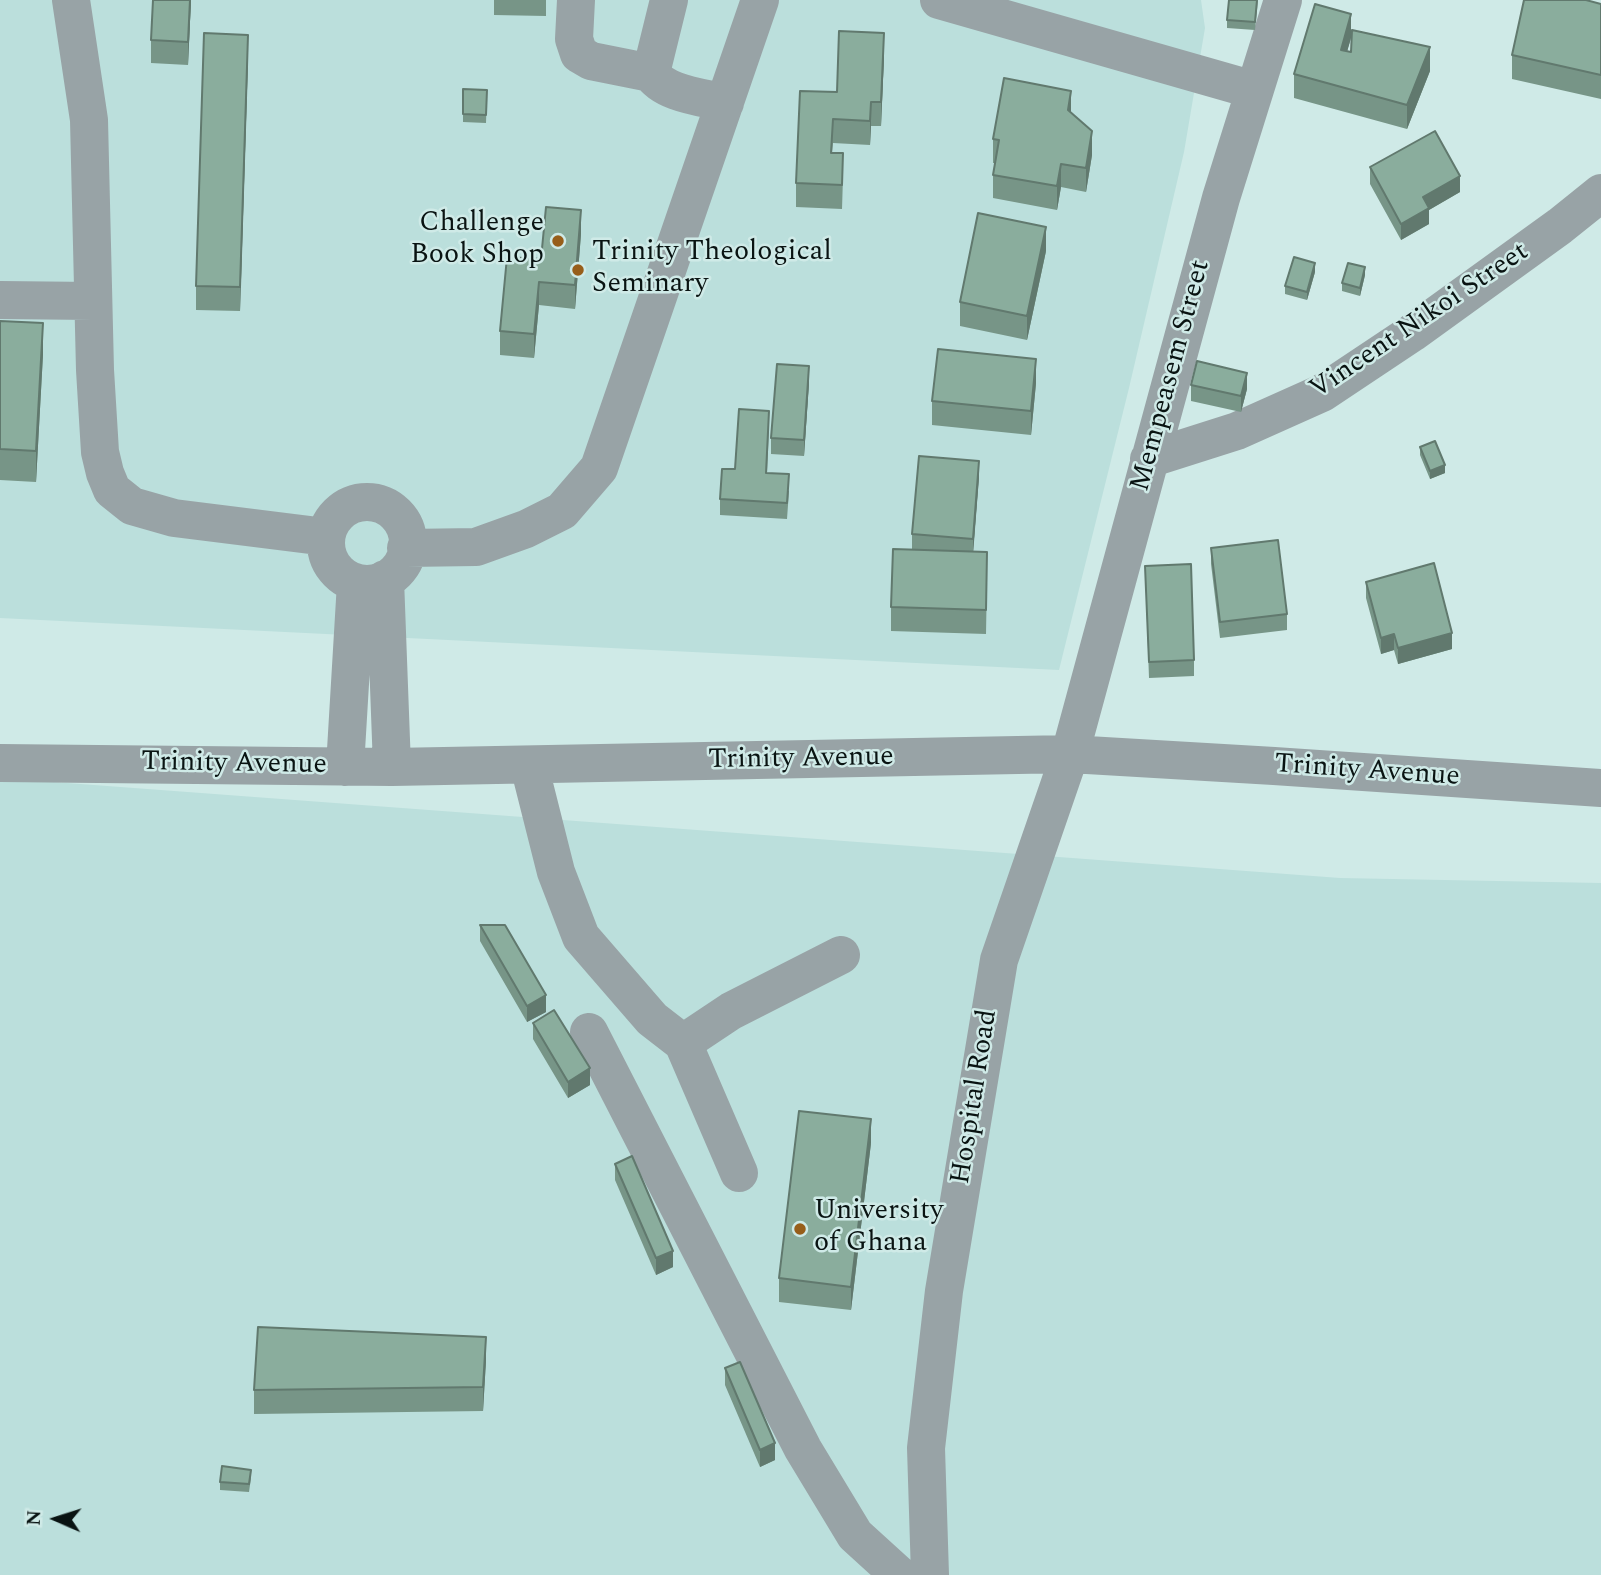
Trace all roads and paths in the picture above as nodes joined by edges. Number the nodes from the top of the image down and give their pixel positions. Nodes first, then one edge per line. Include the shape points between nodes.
1 (71, 0) edge
2 (576, 0) edge
3 (669, 0) edge
4 (760, 0) edge
5 (939, 0) edge
6 (1283, 0) edge
7 (651, 73) junction
8 (1254, 90) junction
9 (725, 103) junction
10 (1601, 193) edge
11 (0, 300) edge
12 (93, 301) junction
13 (1149, 459) junction
14 (326, 537) junction
15 (406, 548) junction
16 (370, 581) junction
17 (1070, 754) junction
18 (0, 763) edge
19 (529, 765) junction
20 (345, 766) junction
21 (392, 767) junction
22 (1601, 788) edge
23 (841, 955) dead end
24 (590, 1032) dead end
25 (683, 1043) junction
26 (739, 1173) dead end
27 (899, 1575) edge
28 (930, 1575) edge

1 - 12 street via 89,120
2 - 7 street via 574,39 579,54
3 - 7 street
4 - 9 street
5 - 8 street
6 - 8 street, Mempeasem Street
7 - 9 street via 666,88
8 - 13 street, Mempeasem Street
9 - 15 street via 599,468 562,511 526,529 476,547
10 - 13 street, Vincent Nikoi Street via 1412,333 1322,393 1237,431
11 - 12 street
12 - 14 street via 100,452 113,490 132,506 174,518
13 - 17 street, Mempeasem Street
14 - 15 street via 333,518 349,506 368,502 387,506 401,520 408,539
14 - 16 street via 328,556 339,573
15 - 16 street via 405,559 393,575
16 - 20 street
16 - 21 street
17 - 19 street, Trinity Avenue
17 - 22 street, Trinity Avenue
17 - 28 street, Hospital Road via 999,960 944,1291 926,1448
18 - 20 street, Trinity Avenue
19 - 21 street, Trinity Avenue
19 - 25 street via 556,872 581,937 652,1019
20 - 21 street, Trinity Avenue
23 - 25 street via 731,1011
24 - 27 street via 803,1449 855,1535
25 - 26 street

